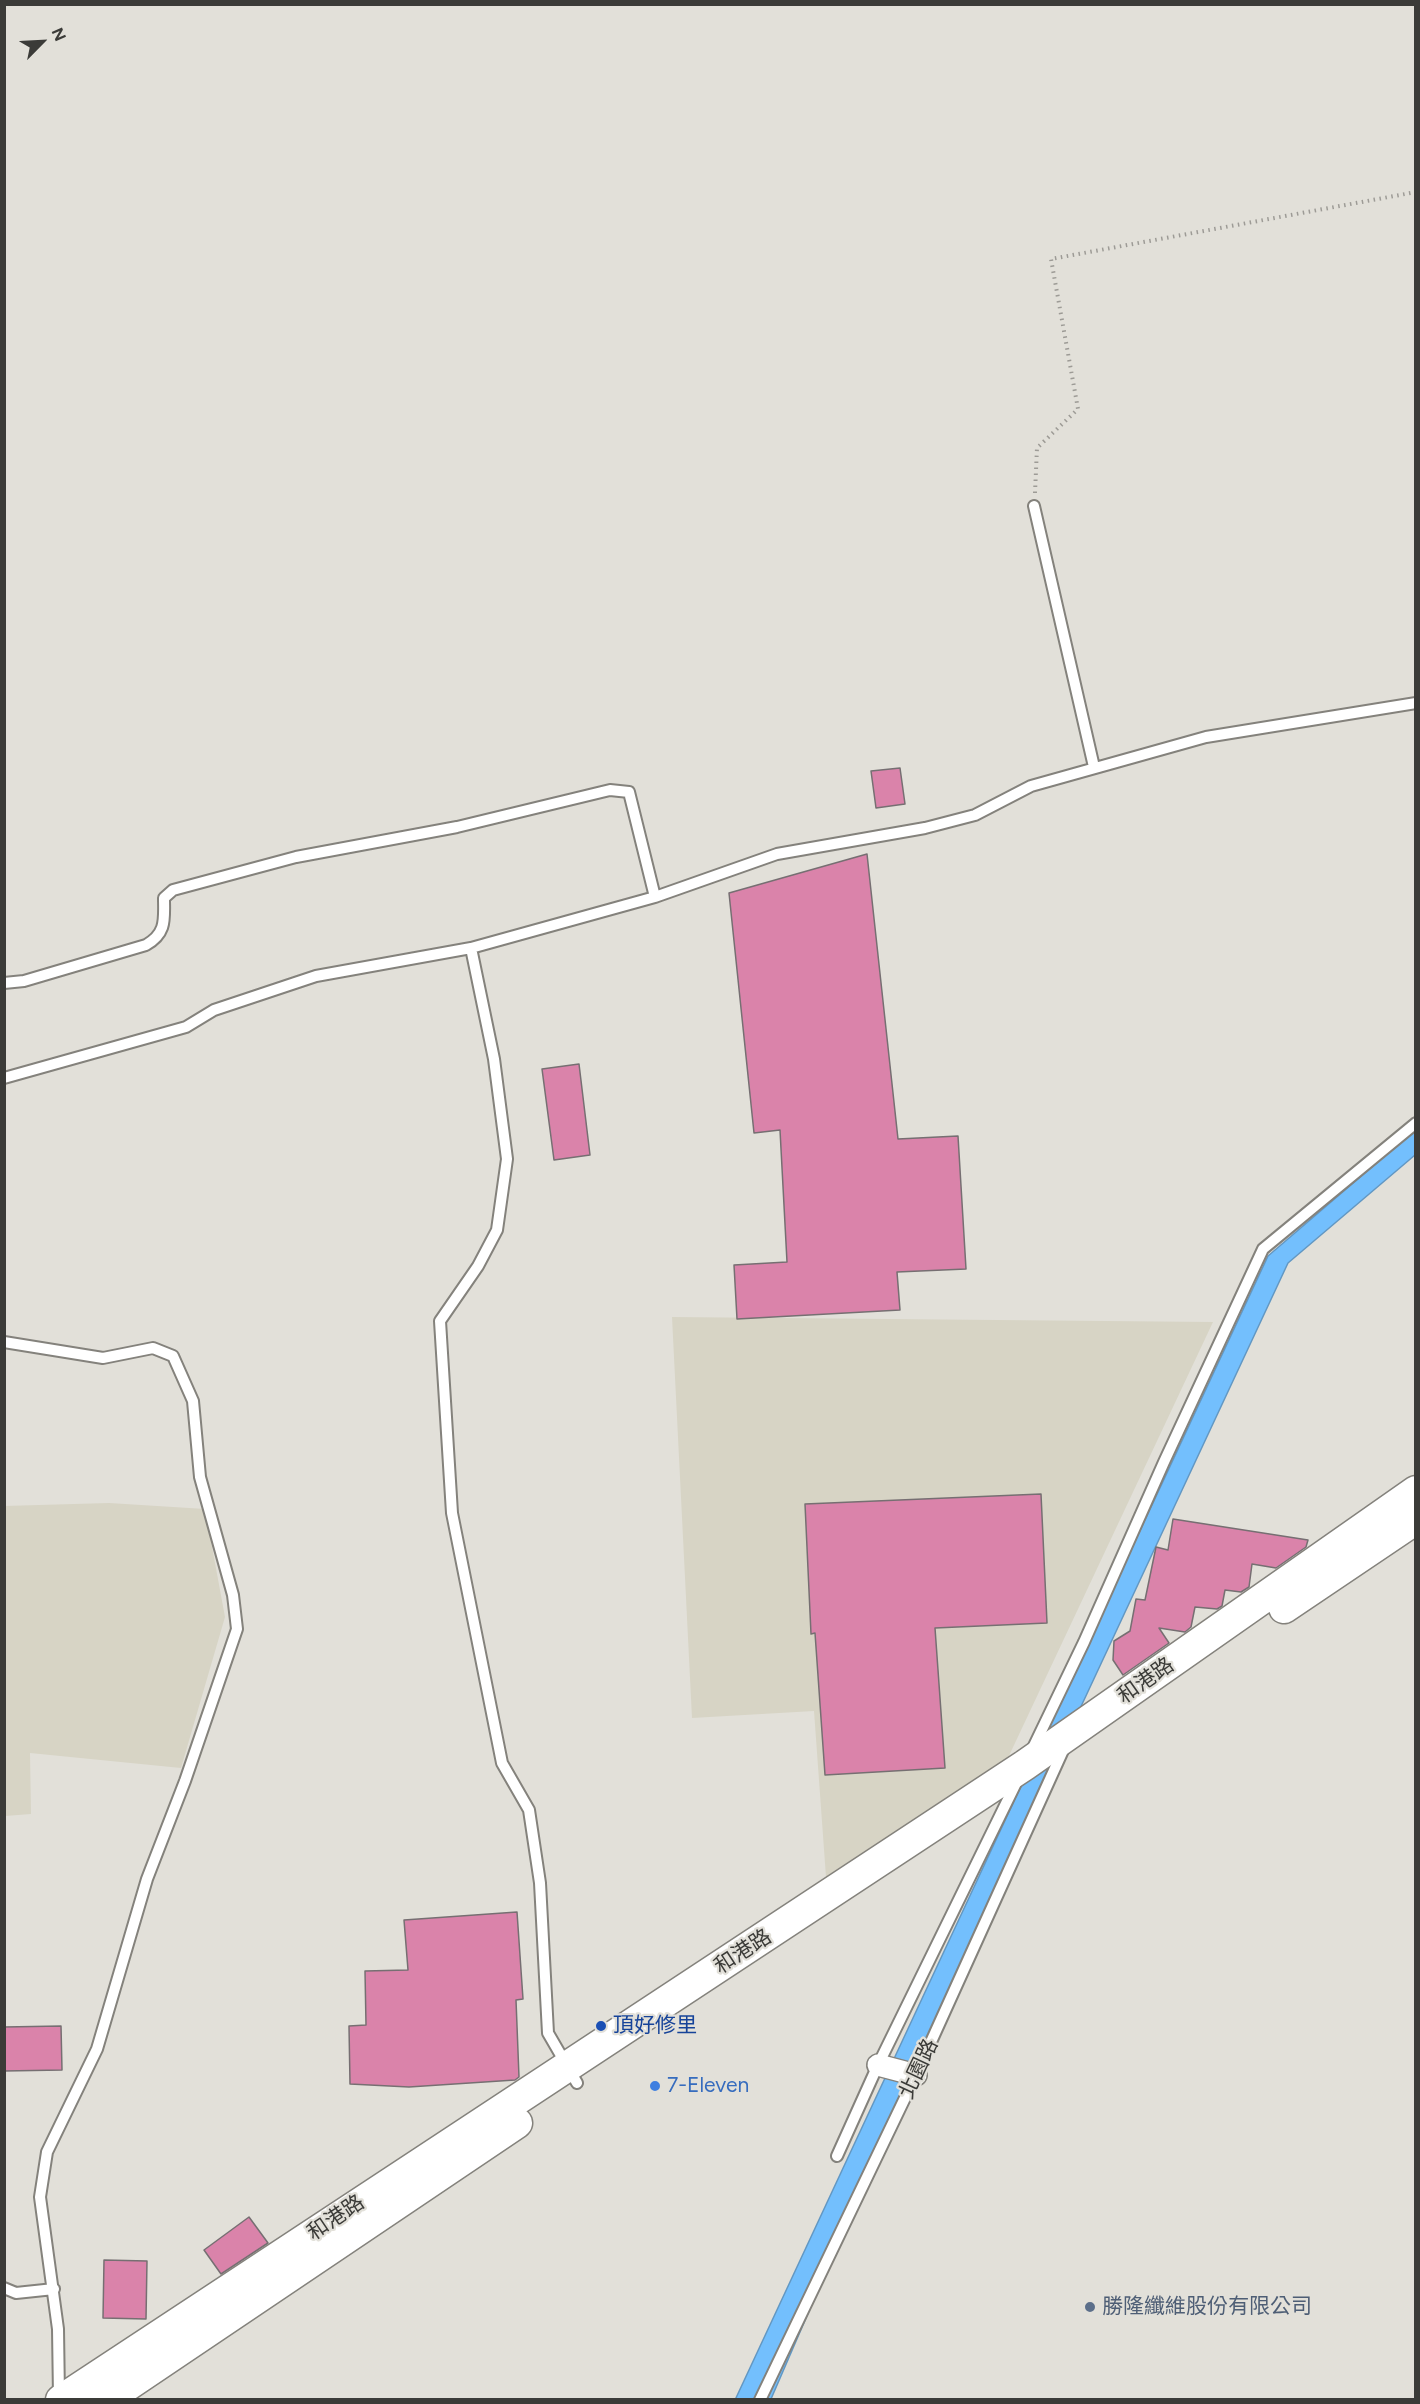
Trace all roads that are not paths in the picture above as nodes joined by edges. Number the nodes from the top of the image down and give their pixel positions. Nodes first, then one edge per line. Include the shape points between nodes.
1 (1034, 506) road end
2 (1416, 703) edge
3 (1094, 767) junction
4 (655, 897) junction
5 (471, 948) junction
6 (4, 983) edge
7 (4, 1078) edge
8 (1416, 1123) edge
9 (4, 1342) edge
10 (1416, 1491) edge
11 (1416, 1519) edge
12 (1049, 1757) junction
13 (1008, 1798) junction
14 (751, 1957) junction
15 (878, 2065) junction
16 (572, 2074) junction
17 (916, 2075) junction
18 (837, 2156) dead end
19 (4, 2288) edge
20 (54, 2289) junction
21 (60, 2400) edge
22 (106, 2400) edge
23 (760, 2400) edge

1 - 3 lane
2 - 3 lane via 1206,737
3 - 4 lane via 1031,786 975,815 926,828 777,854
4 - 5 lane
4 - 6 lane via 629,792 610,789 457,827 296,857 173,890 164,897 164,929 157,939 24,981
5 - 7 lane via 316,976 214,1010 186,1027
5 - 16 lane via 494,1059 507,1158 497,1230 440,1322 452,1513 502,1763 529,1810 540,1883 548,2033
8 - 12 lane, 北園路 via 1263,1249 1084,1642
9 - 20 lane via 103,1358 153,1348 173,1356 193,1401 200,1477 233,1596 237,1629 147,1879 97,2049 47,2152 40,2197
10 - 12 main road, 和港路
11 - 12 main road, 和港路
12 - 13 main road, 和港路
12 - 14 main road, 和港路
12 - 17 lane, 北園路
13 - 14 main road, 和港路
13 - 15 lane
14 - 16 main road, 和港路
15 - 17 street
15 - 18 lane
16 - 21 main road, 和港路
16 - 22 main road, 和港路
17 - 23 lane, 北園路
19 - 20 lane via 16,2293
20 - 21 lane

